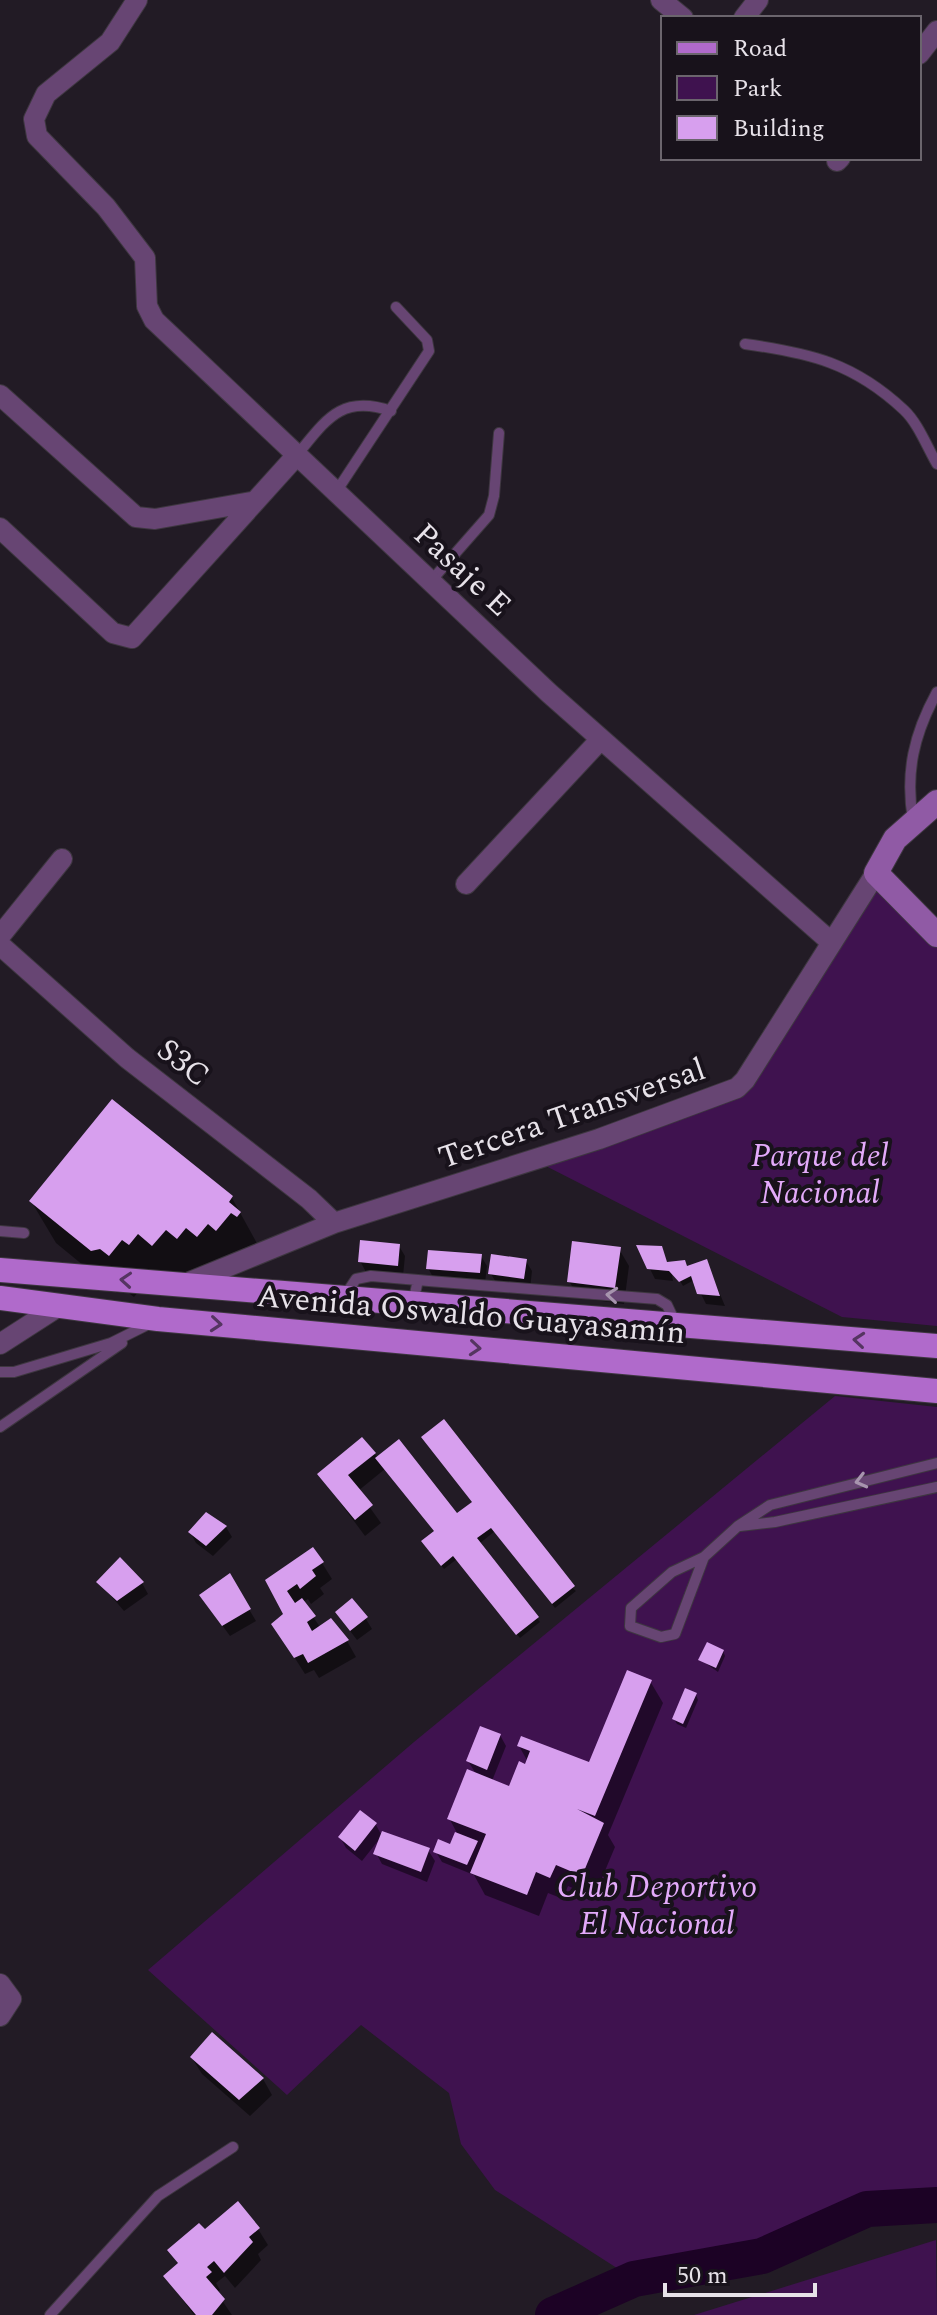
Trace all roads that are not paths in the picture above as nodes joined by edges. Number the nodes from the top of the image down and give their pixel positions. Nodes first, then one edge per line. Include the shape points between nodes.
1 (137, 0) edge
2 (661, 0) edge
3 (758, 0) edge
4 (681, 16) edge
5 (746, 16) edge
6 (937, 31) edge
7 (921, 51) edge
8 (396, 307) dead end
9 (745, 344) dead end
10 (0, 395) edge
11 (391, 411) junction
12 (499, 433) dead end
13 (297, 455) junction
14 (937, 464) edge
15 (336, 492) junction
16 (251, 502) junction
17 (0, 528) edge
18 (431, 581) junction
19 (937, 692) edge
20 (601, 739) junction
21 (937, 802) edge
22 (913, 820) junction
23 (62, 859) dead end
24 (876, 873) junction
25 (466, 884) dead end
26 (937, 935) edge
27 (0, 936) edge
28 (831, 942) junction
29 (0, 945) edge
30 (334, 1223) junction
31 (0, 1231) edge
32 (24, 1233) dead end
33 (0, 1270) edge
34 (185, 1284) junction
35 (0, 1298) edge
36 (59, 1306) junction
37 (158, 1319) junction
38 (129, 1337) junction
39 (0, 1344) edge
40 (937, 1346) edge
41 (0, 1372) edge
42 (937, 1391) edge
43 (0, 1427) edge
44 (937, 1463) edge
45 (937, 1487) edge
46 (738, 1526) junction
47 (704, 1557) junction
48 (0, 1984) edge
49 (0, 2016) edge
50 (233, 2147) dead end
51 (50, 2315) edge

1 - 13 street, Pasaje E via 110,42 46,94 34,119 37,136 106,207 145,258 147,306 154,320
2 - 4 street
3 - 5 street
6 - 7 street
8 - 11 lane via 427,340 429,351
9 - 14 lane via 843,365 906,412
10 - 16 street via 136,517 155,519
11 - 13 lane via 357,404 338,411
11 - 15 lane
12 - 18 lane via 489,515
13 - 15 street, Pasaje E
13 - 16 street
15 - 18 street, Pasaje E
16 - 17 street via 132,638 113,633
18 - 20 street, Pasaje E
19 - 22 lane via 911,754
20 - 25 street
20 - 28 street, Pasaje E
21 - 22 main road
22 - 24 main road
23 - 27 street
24 - 26 main road
24 - 28 street, Tercera Transversal
28 - 30 street, Tercera Transversal via 737,1088 599,1139
29 - 30 street, S3C via 127,1058
30 - 34 street, Tercera Transversal
31 - 32 lane
34 -> 33 main road, Avenida Oswaldo Guayasamín
40 -> 34 main road, Avenida Oswaldo Guayasamín via 675,1324 416,1292 344,1297
35 - 36 main road, Avenida Oswaldo Guayasamín
36 - 37 main road, Avenida Oswaldo Guayasamín
36 - 39 street
37 - 38 lane
37 -> 42 main road, Avenida Oswaldo Guayasamín
38 - 41 lane
38 - 43 lane
44 -> 46 lane via 770,1505
45 - 46 lane
46 - 47 lane
47 - 47 lane via 675,1634 661,1637 630,1626 631,1608 672,1572
48 - 49 street via 11,1999
50 - 51 lane via 158,2196

